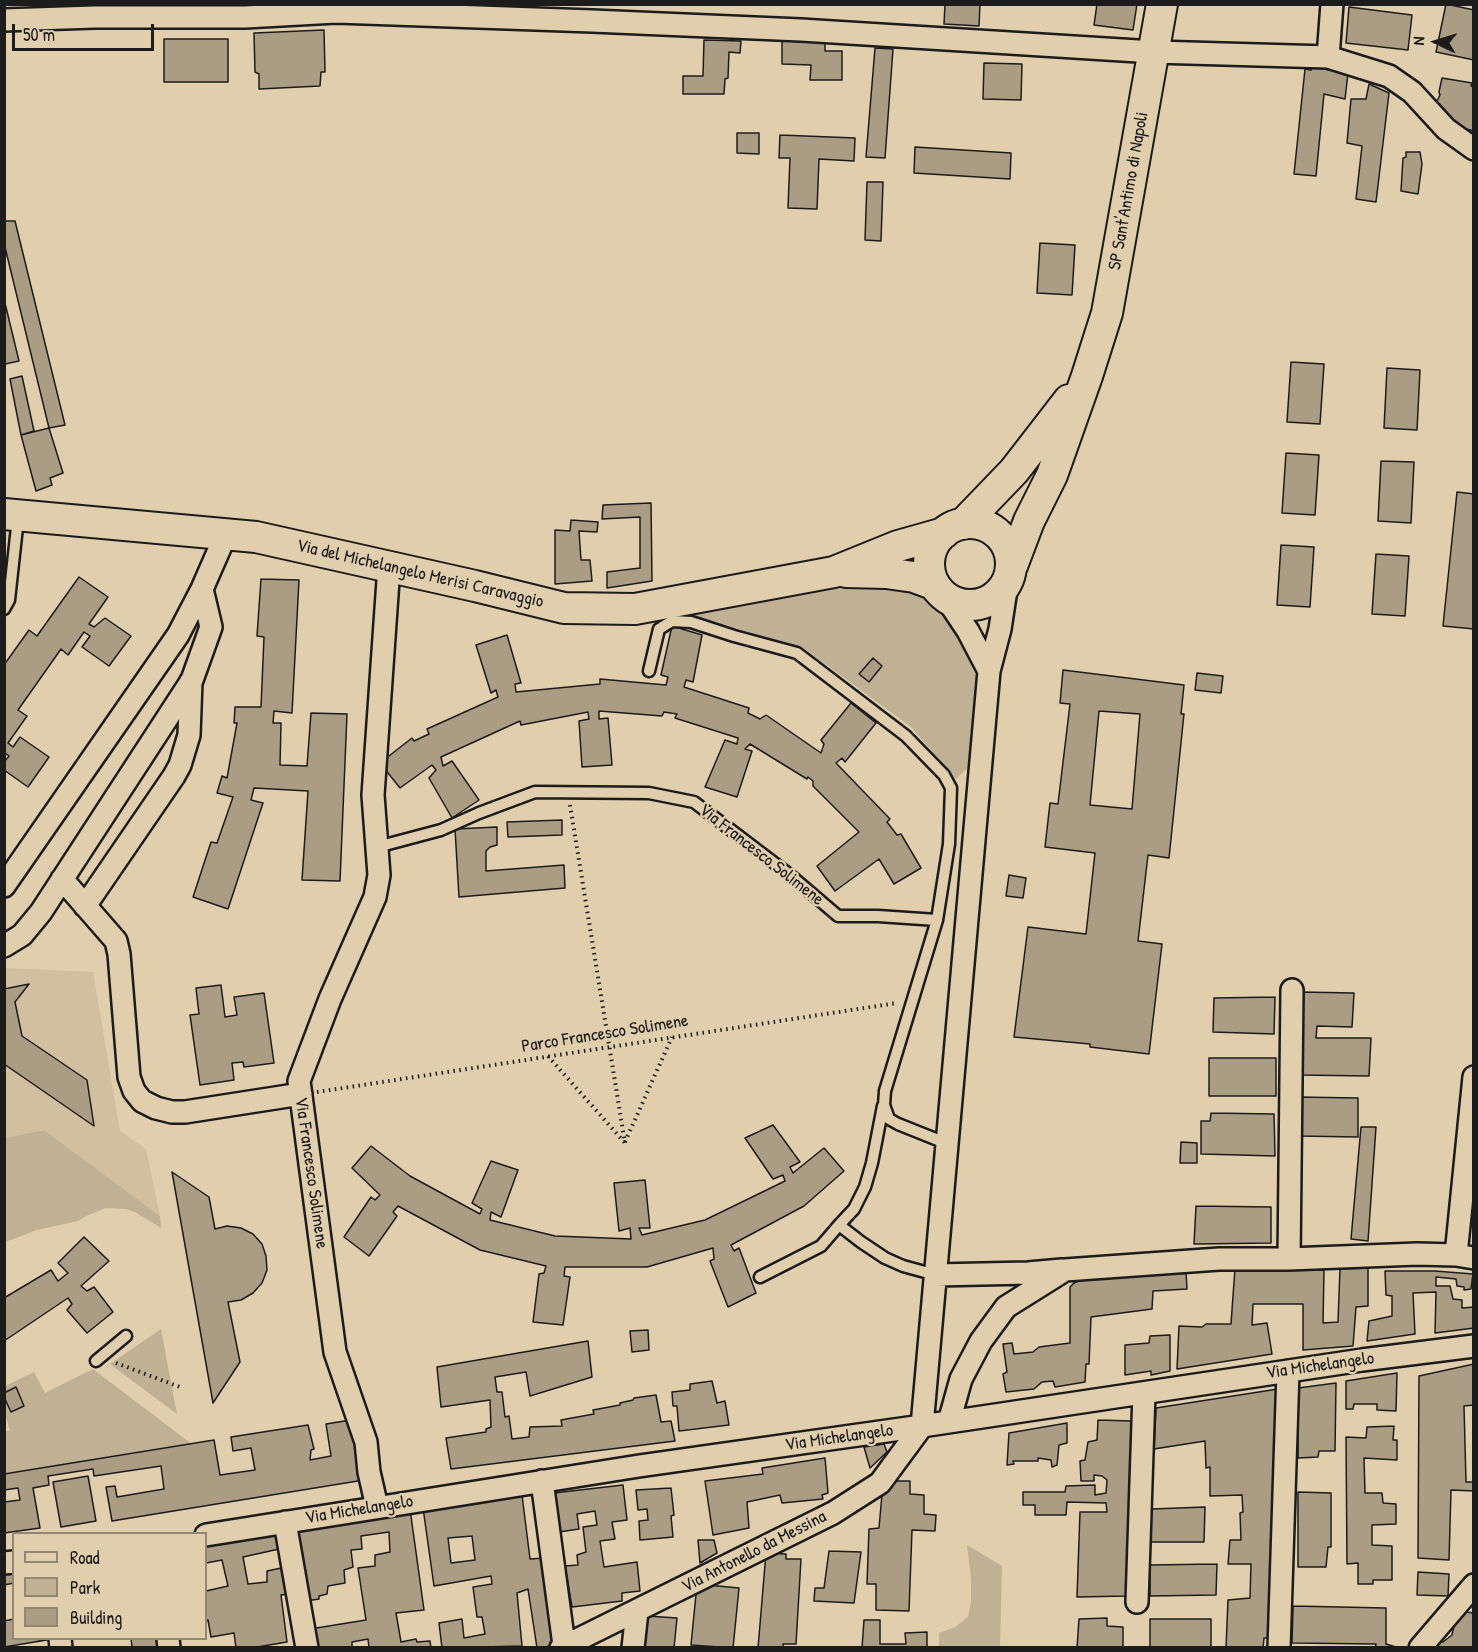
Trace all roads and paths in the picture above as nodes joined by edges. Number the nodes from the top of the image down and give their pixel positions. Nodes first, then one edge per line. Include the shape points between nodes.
1 (1162, 4) edge
2 (1332, 4) edge
3 (325, 9) edge
4 (4, 20) edge
5 (1154, 52) junction
6 (1328, 57) junction
7 (1473, 149) edge
8 (1087, 376) junction
9 (11, 514) edge
10 (953, 528) junction
11 (226, 534) junction
12 (388, 566) junction
13 (834, 572) junction
14 (1009, 574) junction
15 (202, 589) junction
16 (940, 591) junction
17 (4, 609) edge
18 (649, 671) dead end
19 (989, 671) junction
20 (192, 680) junction
21 (567, 792) junction
22 (377, 847) junction
23 (62, 879) junction
24 (4, 886) edge
25 (86, 906) junction
26 (937, 920) junction
27 (4, 946) edge
28 (1292, 990) dead end
29 (912, 1000) junction
30 (672, 1037) junction
31 (609, 1047) junction
32 (548, 1056) junction
33 (1473, 1077) edge
34 (301, 1094) junction
35 (884, 1104) junction
36 (625, 1143) junction
37 (948, 1144) junction
38 (839, 1225) junction
39 (1465, 1256) edge
40 (1289, 1259) junction
41 (1065, 1270) junction
42 (936, 1275) junction
43 (760, 1276) dead end
44 (126, 1336) dead end
45 (1473, 1346) edge
46 (98, 1359) joint
47 (1288, 1371) junction
48 (180, 1387) dead end
49 (1144, 1393) junction
50 (949, 1422) junction
51 (922, 1426) junction
52 (542, 1481) junction
53 (377, 1507) junction
54 (285, 1522) junction
55 (207, 1534) edge
56 (1473, 1585) edge
57 (1137, 1602) dead end
58 (637, 1611) junction
59 (562, 1646) edge
60 (307, 1647) edge
61 (633, 1647) edge
62 (1279, 1647) edge
63 (1420, 1647) edge

1 - 5 street, SP Sant'Antimo di Napoli
2 - 6 street
3 - 4 street via 245,17
3 - 5 street via 778,29
5 - 6 street
5 - 8 street, SP Sant'Antimo di Napoli via 1107,313
6 - 7 street via 1389,76 1412,92 1446,129
8 - 10 street, SP Sant'Antimo di Napoli via 1014,471
8 - 14 street, SP Sant'Antimo di Napoli via 1052,475
9 - 11 street, Via del Michelangelo Merisi Caravaggio
9 - 17 lane via 9,600
10 - 13 street, Via del Michelangelo Merisi Caravaggio
10 - 14 street via 975,523 997,533 1010,554
10 - 16 street via 936,541 931,551 930,573
11 - 12 street, Via del Michelangelo Merisi Caravaggio
11 - 15 street
12 - 13 street, Via del Michelangelo Merisi Caravaggio via 564,608 635,609
12 - 22 street, Via Francesco Solimene via 373,795
13 - 16 street, Via del Michelangelo Merisi Caravaggio via 914,577
14 - 16 street via 999,595 987,603 958,604
14 - 19 street
15 - 20 street via 211,627
15 - 24 street via 178,635
16 - 19 street
18 - 26 lane via 659,629 672,621 691,622 797,653 906,736 944,775 951,788 949,844
19 - 37 street
20 - 23 street
20 - 25 street via 189,735 180,765
21 - 22 lane, Via Francesco Solimene via 535,792 441,830
21 - 26 lane, Via Francesco Solimene via 649,793 694,802 838,916
21 - 31 path
22 - 34 street, Via Francesco Solimene via 379,875 375,897 302,1072
23 - 25 street
23 - 27 street via 22,935
25 - 34 street via 116,941 129,1077 142,1101 156,1108 185,1112
26 - 29 lane
28 - 40 street
29 - 30 path, Parco Francesco Solimene
29 - 35 lane
30 - 31 path, Parco Francesco Solimene
30 - 36 path
31 - 32 path, Parco Francesco Solimene
31 - 36 path
32 - 34 path, Parco Francesco Solimene
32 - 36 path
33 - 39 street
34 - 53 street, Via Francesco Solimene via 335,1352 366,1442
35 - 37 lane via 889,1119
35 - 38 lane via 865,1187 854,1209
37 - 42 street
38 - 42 lane via 885,1258
38 - 43 lane via 821,1246
39 - 40 street
40 - 41 street via 1219,1259
41 - 42 street
41 - 50 street via 1006,1307 981,1341 961,1379
42 - 51 street
44 - 46 lane
45 - 47 street, Via Michelangelo
46 - 48 path
47 - 49 street, Via Michelangelo
47 - 62 street
49 - 50 street, Via Michelangelo
49 - 57 street
50 - 51 street, Via Michelangelo
51 - 52 street, Via Michelangelo
51 - 58 street, Via Antonello da Messina via 880,1483 833,1513
52 - 53 street, Via Michelangelo
52 - 59 street
53 - 54 street, Via Michelangelo
54 - 55 street, Via Michelangelo
54 - 60 street
56 - 63 street
58 - 59 street, Via Antonello da Messina
58 - 61 street

